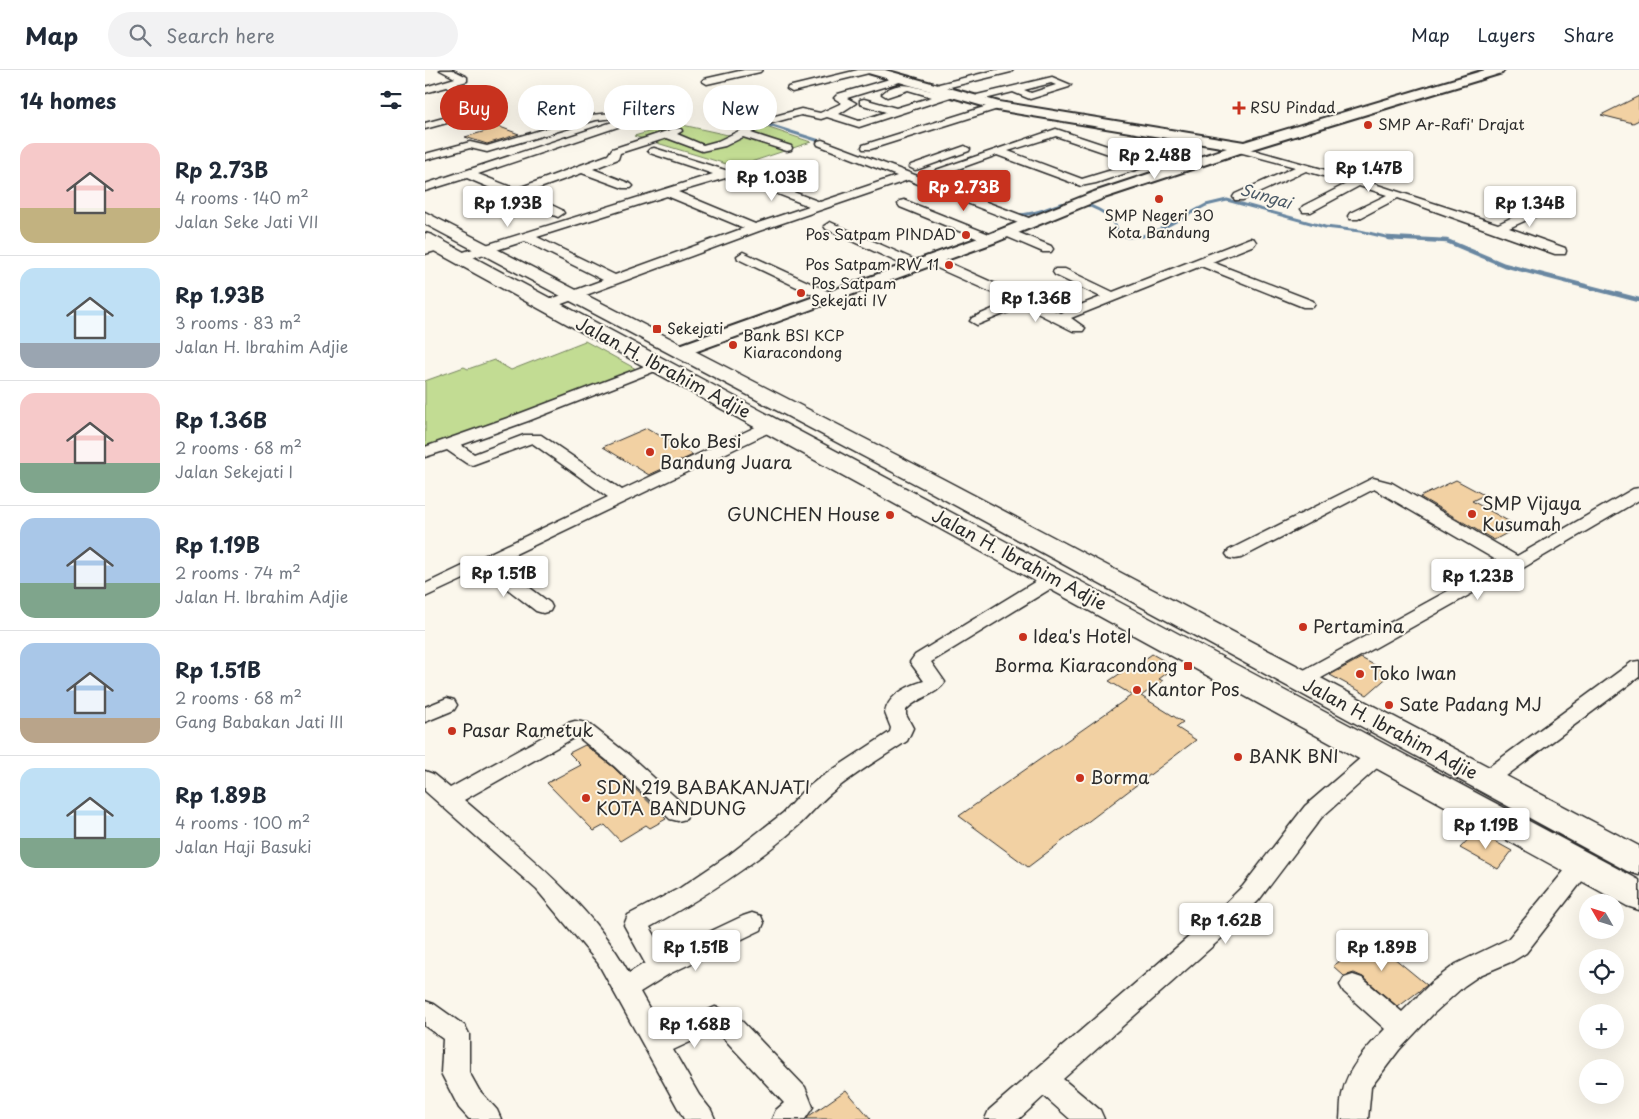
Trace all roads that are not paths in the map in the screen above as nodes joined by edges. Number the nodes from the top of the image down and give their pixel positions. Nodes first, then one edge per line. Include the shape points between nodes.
1 (445, 70) edge
2 (757, 70) edge
3 (871, 70) edge
4 (1498, 70) edge
5 (1000, 71) edge
6 (900, 79) junction
7 (707, 81) dead end
8 (449, 84) junction
9 (792, 89) dead end
10 (425, 90) edge
11 (1013, 90) dead end
12 (945, 92) junction
13 (981, 97) dead end
14 (864, 102) junction
15 (997, 106) junction
16 (897, 112) junction
17 (604, 116) edge
18 (1056, 117) junction
19 (1039, 124) dead end
20 (425, 126) edge
21 (604, 128) edge
22 (679, 130) edge
23 (667, 134) junction
24 (743, 134) junction
25 (822, 143) dead end
26 (977, 145) dead end
27 (867, 147) dead end
28 (787, 148) dead end
29 (1175, 148) dead end
30 (1243, 148) junction
31 (655, 151) dead end
32 (997, 151) junction
33 (425, 157) edge
34 (1144, 162) junction
35 (1305, 167) junction
36 (583, 169) junction
37 (911, 172) junction
38 (940, 172) dead end
39 (1172, 172) junction
40 (467, 174) junction
41 (725, 174) junction
42 (1087, 182) junction
43 (1359, 182) junction
44 (627, 186) dead end
45 (425, 188) edge
46 (516, 192) junction
47 (667, 192) junction
48 (1109, 192) junction
49 (1397, 194) junction
50 (1239, 197) dead end
51 (904, 204) dead end
52 (1551, 204) dead end
53 (820, 206) junction
54 (1307, 209) dead end
55 (558, 213) dead end
56 (1354, 216) dead end
57 (425, 217) edge
58 (1030, 223) junction
59 (830, 226) dead end
60 (755, 228) junction
61 (1499, 228) junction
62 (1007, 232) junction
63 (527, 237) junction
64 (990, 239) junction
65 (1250, 242) dead end
66 (429, 245) edge
67 (487, 249) junction
68 (1047, 249) dead end
69 (1560, 251) dead end
70 (743, 256) dead end
71 (459, 258) junction
72 (1201, 262) junction
73 (924, 263) junction
74 (1060, 272) dead end
75 (614, 280) junction
76 (576, 296) junction
77 (829, 297) junction
78 (1113, 297) junction
79 (1023, 301) junction
80 (1308, 304) dead end
81 (548, 305) junction
82 (1060, 318) junction
83 (977, 321) dead end
84 (1078, 328) dead end
85 (680, 351) junction
86 (658, 365) junction
87 (770, 426) junction
88 (452, 446) dead end
89 (425, 452) edge
90 (1639, 493) edge
91 (620, 497) junction
92 (1235, 554) dead end
93 (484, 562) junction
94 (1517, 564) junction
95 (1065, 570) junction
96 (425, 591) edge
97 (543, 607) dead end
98 (1639, 667) edge
99 (1300, 681) junction
100 (447, 705) dead end
101 (425, 714) edge
102 (1378, 755) junction
103 (425, 779) edge
104 (1486, 780) junction
105 (447, 800) junction
106 (678, 813) dead end
107 (1639, 862) edge
108 (1583, 865) junction
109 (1639, 896) edge
110 (752, 923) dead end
111 (660, 967) junction
112 (1353, 985) dead end
113 (625, 988) junction
114 (425, 1012) edge
115 (1403, 1029) junction
116 (657, 1045) junction
117 (1044, 1079) junction
118 (487, 1119) edge
119 (701, 1119) edge
120 (786, 1119) edge
121 (999, 1119) edge
122 (1090, 1119) edge
123 (1354, 1119) edge

1 - 8 street via 463,77
2 - 7 street
3 - 6 street
3 - 9 street
4 - 30 street
5 - 12 street
6 - 12 street
6 - 24 street via 841,96 839,98 851,103 821,116 798,112 768,121
8 - 10 street
8 - 20 street via 501,105
11 - 13 street
12 - 14 street via 907,87
12 - 15 street
12 - 16 street
14 - 16 street
14 - 16 street via 828,114 859,124
15 - 18 street
15 - 27 street
17 - 33 street via 487,149 470,145
18 - 19 street
18 - 30 street
21 - 40 street
22 - 23 street
23 - 24 street via 703,148
23 - 36 street via 616,151 614,157
24 - 28 street
25 - 37 street
26 - 37 street
29 - 34 street
30 - 35 street
30 - 39 street
31 - 41 street
32 - 34 street via 1056,132
32 - 38 street
32 - 42 street via 1076,182
34 - 39 street
34 - 42 street
35 - 43 street
35 - 50 street
36 - 44 street
36 - 46 street
37 - 53 street
37 - 58 street
39 - 48 street
40 - 45 street
40 - 46 street
41 - 47 street
41 - 53 street via 737,174
42 - 48 street
43 - 49 street
43 - 54 street
46 - 55 street
47 - 60 street
47 - 63 street
48 - 58 street
49 - 56 street
49 - 61 street
51 - 64 street
52 - 61 street
53 - 60 street
57 - 67 main road, Jalan H. Ibrahim Adjie
58 - 62 street
59 - 73 street
60 - 75 street
61 - 69 street
62 - 64 street
62 - 68 street
63 - 67 street
63 - 75 street
64 - 73 street
65 - 72 street
66 - 71 main road, Jalan H. Ibrahim Adjie
67 - 71 street
67 - 76 main road, Jalan H. Ibrahim Adjie
70 - 77 street
71 - 81 main road, Jalan H. Ibrahim Adjie
72 - 78 street
72 - 80 street
73 - 77 street
73 - 79 street
74 - 78 street
75 - 76 street
76 - 81 street
76 - 85 main road, Jalan H. Ibrahim Adjie
77 - 85 street
78 - 82 street
79 - 82 street
79 - 83 street
81 - 86 main road, Jalan H. Ibrahim Adjie
82 - 84 street
85 - 95 main road, Jalan H. Ibrahim Adjie
86 - 87 main road, Jalan H. Ibrahim Adjie
86 - 89 street
87 - 91 street
87 - 95 main road, Jalan H. Ibrahim Adjie
88 - 91 street via 471,460 535,438
90 - 94 street
91 - 93 street
92 - 94 street via 1373,482
93 - 96 street
93 - 97 street
94 - 99 street
95 - 99 main road, Jalan H. Ibrahim Adjie
95 - 102 main road, Jalan H. Ibrahim Adjie
95 - 111 street via 922,659 920,662 935,682 895,710 902,728 899,736 825,786 791,819 737,861 688,895 637,922
98 - 104 street
99 - 104 main road, Jalan H. Ibrahim Adjie
100 - 101 street
102 - 108 main road, Jalan H. Ibrahim Adjie
102 - 117 street via 1313,812 1251,893 1221,923
103 - 105 street
104 - 107 main road, Jalan H. Ibrahim Adjie
105 - 106 street via 575,728 581,728
105 - 113 street via 545,884 607,956
108 - 109 main road, Jalan H. Ibrahim Adjie
108 - 115 street via 1517,946 1463,972
110 - 111 street
111 - 113 street
112 - 115 street
113 - 116 street
114 - 118 street via 456,1034 455,1073 469,1098
115 - 123 street via 1362,1076 1357,1086
116 - 119 street via 689,1104
116 - 120 street via 715,1018 721,1019 795,1096 799,1107
117 - 121 street
117 - 122 street

